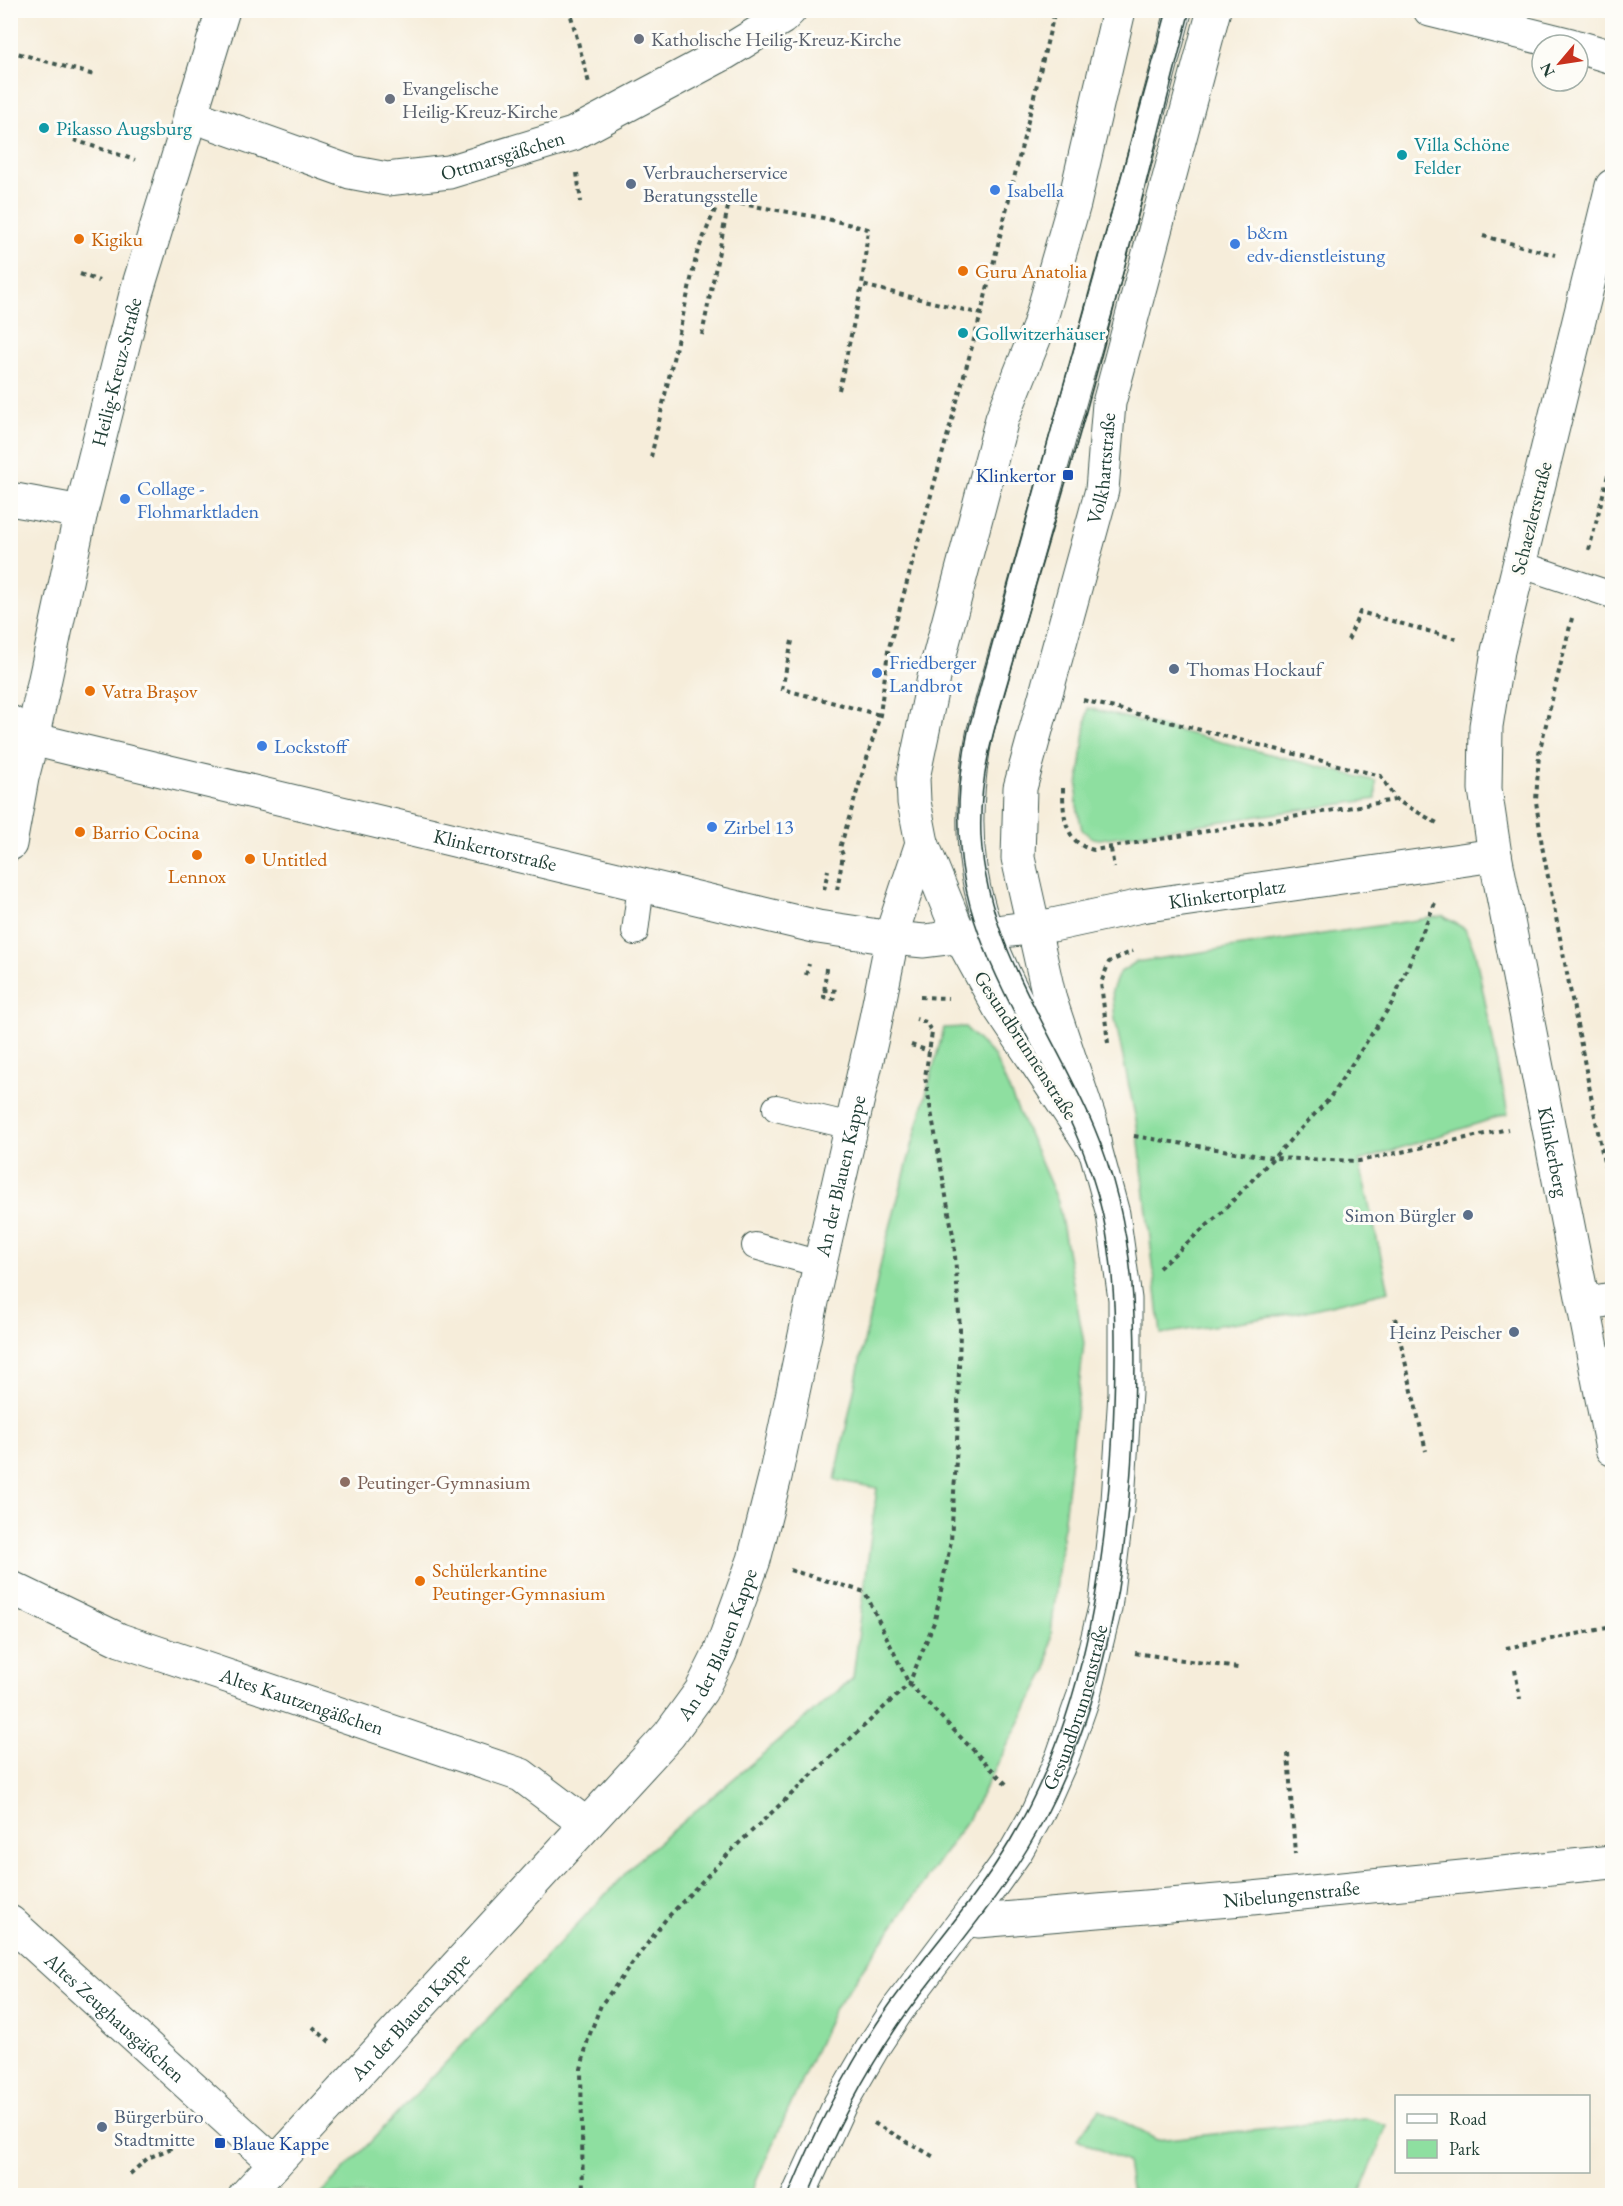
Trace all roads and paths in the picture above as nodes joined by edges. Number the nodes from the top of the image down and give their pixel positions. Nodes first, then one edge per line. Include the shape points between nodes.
1 (223, 10) edge
2 (565, 10) edge
3 (576, 10) edge
4 (790, 10) edge
5 (1054, 10) edge
6 (1119, 10) edge
7 (1179, 10) edge
8 (1214, 10) edge
9 (1430, 10) edge
10 (571, 16) junction
11 (1530, 35) edge
12 (10, 51) edge
13 (1590, 51) edge
14 (1612, 57) edge
15 (94, 75) dead end
16 (592, 94) dead end
17 (190, 115) junction
18 (74, 140) dead end
19 (128, 158) dead end
20 (1612, 186) edge
21 (729, 202) junction
22 (1483, 236) dead end
23 (1593, 264) junction
24 (862, 285) junction
25 (981, 314) junction
26 (702, 335) dead end
27 (839, 390) dead end
28 (651, 457) dead end
29 (1612, 459) edge
30 (10, 499) edge
31 (81, 512) junction
32 (1519, 564) junction
33 (1581, 586) junction
34 (1612, 595) edge
35 (1348, 640) dead end
36 (792, 641) dead end
37 (1498, 651) junction
38 (1047, 691) junction
39 (880, 715) junction
40 (21, 731) edge
41 (1065, 778) dead end
42 (1396, 800) junction
43 (922, 843) junction
44 (10, 844) edge
45 (840, 848) dead end
46 (1111, 849) junction
47 (1495, 855) junction
48 (1114, 868) dead end
49 (641, 885) junction
50 (1424, 903) dead end
51 (1033, 927) junction
52 (635, 932) dead end
53 (976, 934) junction
54 (892, 938) junction
55 (1143, 947) dead end
56 (1109, 1045) dead end
57 (929, 1051) dead end
58 (776, 1108) dead end
59 (1547, 1121) junction
60 (851, 1126) junction
61 (1094, 1141) junction
62 (1274, 1158) junction
63 (1612, 1203) edge
64 (755, 1246) dead end
65 (820, 1264) junction
66 (1125, 1299) junction
67 (1598, 1302) edge
68 (1395, 1318) dead end
69 (1612, 1449) edge
70 (1426, 1451) dead end
71 (826, 1580) dead end
72 (10, 1587) edge
73 (1612, 1627) edge
74 (1096, 1647) junction
75 (1506, 1648) dead end
76 (1238, 1668) dead end
77 (1515, 1670) dead end
78 (909, 1684) junction
79 (1520, 1699) dead end
80 (1288, 1753) dead end
81 (1036, 1814) junction
82 (586, 1824) junction
83 (1612, 1862) edge
84 (1297, 1893) junction
85 (970, 1916) junction
86 (10, 1922) edge
87 (840, 2104) junction
88 (221, 2112) junction
89 (936, 2158) dead end
90 (275, 2163) junction
91 (130, 2174) dead end
92 (245, 2196) edge
93 (583, 2196) edge
94 (798, 2196) edge

1 - 17 street, Heilig-Kreuz-Straße
2 - 10 path
3 - 10 path
4 - 17 street, Ottmarsgäßchen via 725,54 573,134 449,172 387,179 350,172
5 - 25 path
6 - 43 street via 1074,204 1038,329 1002,419 935,673 914,769 914,802
7 - 53 lane via 980,732 972,782
8 - 38 street, Volkhartstraße via 1108,403 1102,490
9 - 11 street
10 - 16 path
12 - 15 path
13 - 14 street
17 - 31 street, Heilig-Kreuz-Straße via 136,294
18 - 19 path
20 - 23 street, Schaezlerstraße
21 - 24 path via 868,229
21 - 26 path
21 - 28 path via 719,200 697,253
22 - 23 path
23 - 32 street, Schaezlerstraße
24 - 25 path
24 - 27 path
25 - 39 path via 888,651
29 - 33 path
30 - 31 street
31 - 40 street, Heilig-Kreuz-Straße
32 - 33 lane
32 - 37 street, Schaezlerstraße
33 - 34 lane
33 - 63 path via 1539,753 1536,801
35 - 37 path via 1360,612
36 - 39 path via 782,689
37 - 47 street, Schaezlerstraße via 1485,736 1485,789
38 - 42 path via 1381,776
38 - 51 street, Volkhartstraße via 1020,788 1018,858
39 - 45 path
40 - 44 street, Heilig-Kreuz-Straße via 22,778
40 - 49 street, Klinkertorstraße
41 - 46 path via 1068,831 1083,848
42 - 46 path
42 - 47 path
43 - 53 street
43 - 54 street
46 - 48 path
47 - 51 street, Klinkertorplatz via 1141,906
47 - 59 street, Klinkerberg
49 - 52 lane
49 - 54 street, Klinkertorstraße via 818,927
50 - 62 path via 1436,901 1392,1003 1329,1099
51 - 53 street, Klinkertorplatz
51 - 61 street, Gesundbrunnenstraße via 1050,1000
53 - 54 street, Klinkertorstraße via 924,941
53 - 61 street, Gesundbrunnenstraße via 999,1007
54 - 60 street, An der Blauen Kappe
55 - 56 path via 1109,962 1101,983
57 - 78 path via 925,1077 954,1241 960,1329 958,1398 951,1541 935,1620
58 - 60 lane
59 - 62 path via 1359,1161
59 - 67 street, Klinkerberg
60 - 65 street, An der Blauen Kappe
61 - 62 path
61 - 66 street, Gesundbrunnenstraße via 1113,1214
62 - 66 path via 1222,1212
64 - 65 lane
65 - 82 street, An der Blauen Kappe via 754,1560 720,1653 701,1691 669,1735
66 - 74 street, Gesundbrunnenstraße via 1125,1393 1118,1501 1105,1608
67 - 69 street, Klinkerberg
68 - 70 path
71 - 78 path via 865,1592
72 - 82 street, Altes Kautzengäßchen via 120,1640 521,1775
73 - 75 path
74 - 76 path
74 - 81 street, Gesundbrunnenstraße via 1062,1758
77 - 79 path
78 - 81 path
78 - 93 path via 713,1870 666,1919 601,2005 581,2069
80 - 84 path
81 - 85 street, Gesundbrunnenstraße via 1016,1851
82 - 90 street, An der Blauen Kappe
83 - 84 street, Nibelungenstraße
84 - 85 street, Nibelungenstraße via 978,1921
85 - 87 street, Gesundbrunnenstraße via 898,2009
86 - 88 street, Altes Zeughausgäßchen
87 - 89 path
87 - 94 street, Gesundbrunnenstraße
88 - 90 street, Altes Zeughausgäßchen
88 - 91 path via 195,2139 148,2158
90 - 92 street, An der Blauen Kappe

